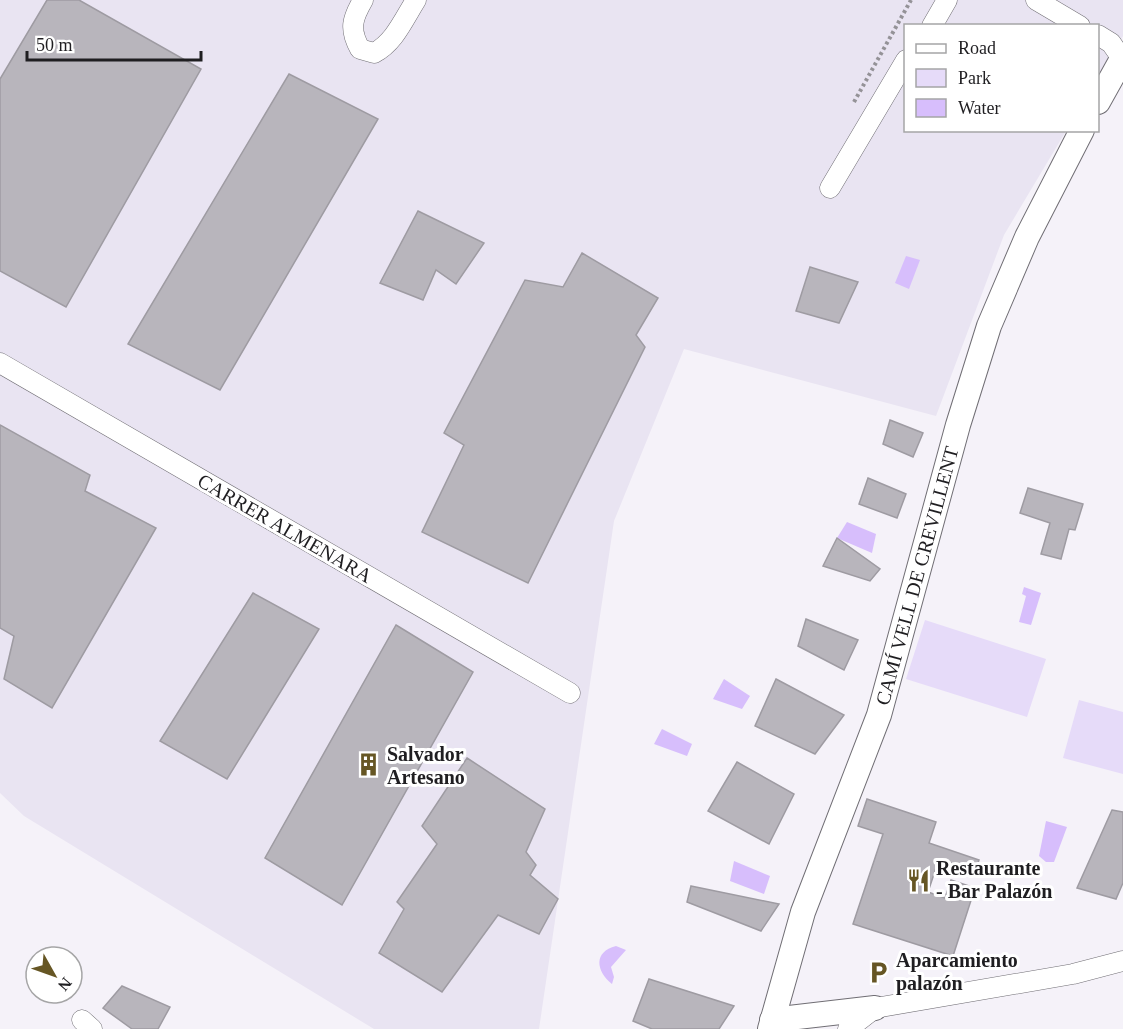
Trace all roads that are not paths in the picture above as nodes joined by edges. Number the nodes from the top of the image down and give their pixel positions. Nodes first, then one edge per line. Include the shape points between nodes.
1 (363, 0) edge
2 (416, 0) edge
3 (930, 0) edge
4 (947, 0) edge
5 (1035, 0) edge
6 (920, 24) edge
7 (933, 24) edge
8 (1077, 24) edge
9 (1099, 36) edge
10 (1123, 58) edge
11 (904, 63) edge
12 (1099, 100) edge
13 (1081, 132) edge
14 (830, 188) dead end
15 (0, 363) edge
16 (570, 693) dead end
17 (1123, 961) edge
18 (875, 1008) junction
19 (802, 1023) edge
20 (771, 1024) edge
21 (848, 1029) edge

1 - 2 street via 353,17 352,33 360,49 374,53 394,36
3 - 6 street
4 - 7 street
5 - 8 street
9 - 10 street
10 - 12 street
11 - 14 street
13 - 20 street, CAMÍ VELL DE CREVILLENT via 1027,237 989,327 958,425 879,715 803,912
15 - 16 street, CARRER ALMENARA
17 - 18 street via 1074,974
18 - 19 street
18 - 21 street
19 - 20 street

